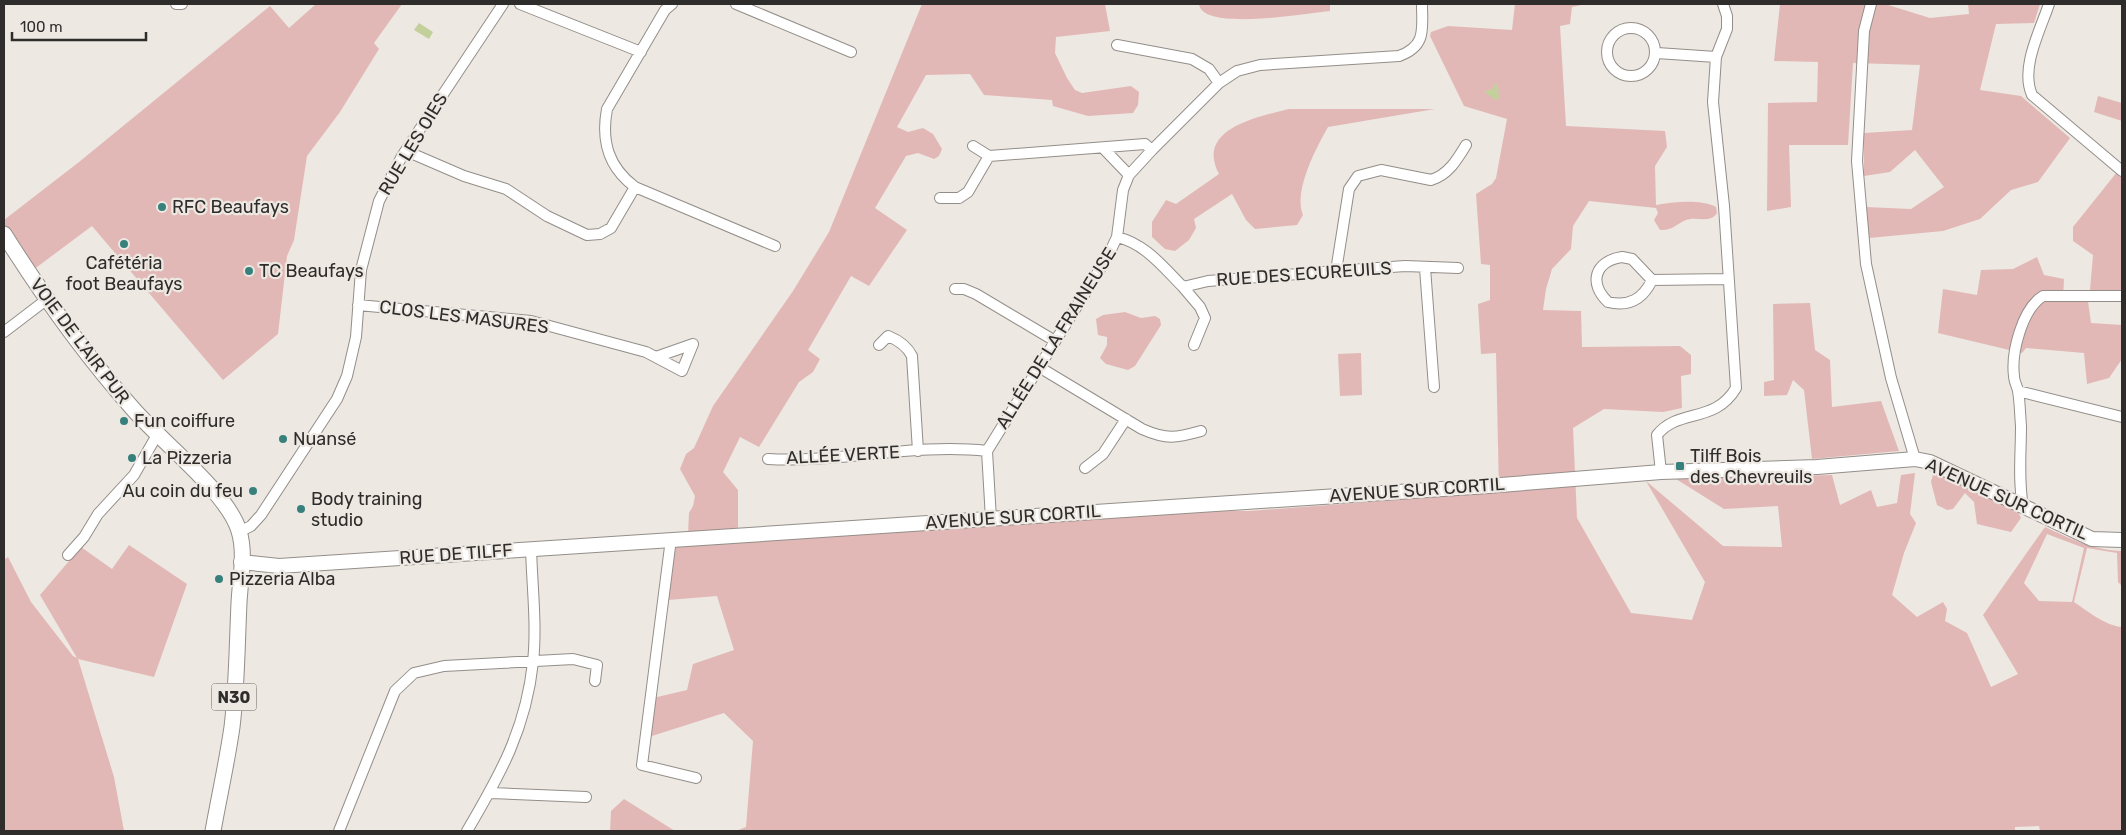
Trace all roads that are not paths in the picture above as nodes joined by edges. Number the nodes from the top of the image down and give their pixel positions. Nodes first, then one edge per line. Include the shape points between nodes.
1 (176, 4) edge
2 (182, 4) edge
3 (503, 4) edge
4 (520, 4) edge
5 (672, 4) edge
6 (736, 4) edge
7 (1422, 4) edge
8 (1723, 4) edge
9 (1871, 4) edge
10 (2049, 4) edge
11 (1117, 45) dead end
12 (641, 52) junction
13 (851, 52) dead end
14 (1657, 53) junction
15 (1716, 57) junction
16 (1219, 84) junction
17 (1466, 145) dead end
18 (973, 146) dead end
19 (1104, 149) junction
20 (1152, 150) junction
21 (406, 151) junction
22 (989, 156) junction
23 (2122, 171) edge
24 (1129, 175) junction
25 (635, 187) junction
26 (940, 198) dead end
27 (4, 234) edge
28 (1117, 237) junction
29 (775, 246) dead end
30 (1425, 268) junction
31 (1458, 268) dead end
32 (1336, 271) junction
33 (1728, 279) junction
34 (1652, 280) junction
35 (1183, 287) junction
36 (955, 289) dead end
37 (2122, 296) edge
38 (46, 300) junction
39 (358, 305) junction
40 (4, 332) edge
41 (1055, 341) junction
42 (879, 345) dead end
43 (1194, 345) dead end
44 (656, 357) dead end
45 (1039, 367) junction
46 (1434, 387) dead end
47 (2018, 391) junction
48 (2122, 417) edge
49 (1126, 419) junction
50 (1201, 432) dead end
51 (157, 435) junction
52 (918, 451) junction
53 (988, 451) junction
54 (768, 459) dead end
55 (1915, 459) junction
56 (1085, 468) dead end
57 (1661, 472) junction
58 (2022, 507) junction
59 (991, 519) junction
60 (239, 532) junction
61 (694, 537) joint
62 (671, 539) junction
63 (2122, 540) edge
64 (531, 548) junction
65 (68, 555) dead end
66 (242, 562) junction
67 (533, 662) junction
68 (595, 681) dead end
69 (696, 778) dead end
70 (491, 793) junction
71 (586, 797) dead end
72 (213, 831) edge
73 (339, 831) edge
74 (467, 831) edge

1 - 2 street
3 - 21 street, RUE LES OIES
4 - 12 street
5 - 12 street via 665,10
6 - 13 street
7 - 16 street, ALLÉE DE LA FRAINEUSE via 1420,40 1408,53 1260,65 1237,71
8 - 15 street via 1727,16 1726,29
9 - 55 street via 1864,31 1857,161 1866,264 1891,378
10 - 23 street via 2029,68 2027,83 2032,95
11 - 16 street via 1192,59 1209,69
12 - 25 street via 607,109 603,127 606,150 624,179
14 - 14 street via 1645,33 1627,28 1612,38 1606,55 1618,73 1637,76 1647,71
14 - 15 street
15 - 33 street via 1713,102
16 - 20 street, ALLÉE DE LA FRAINEUSE
17 - 32 street via 1439,178 1430,180 1381,170 1358,176 1349,189
18 - 22 street
19 - 20 street via 1145,144
19 - 22 street
19 - 24 street
20 - 24 street, ALLÉE DE LA FRAINEUSE
21 - 25 street via 464,176 506,189 547,216 587,235 600,234 611,228
21 - 39 street, RUE LES OIES via 372,222 361,270
22 - 26 street via 968,192 959,198
24 - 28 street, ALLÉE DE LA FRAINEUSE via 1120,206
25 - 29 street
27 - 38 main road, VOIE DE L'AIR PUR / N30
28 - 35 street, RUE DES ECUREUILS via 1145,249
28 - 41 street, ALLÉE DE LA FRAINEUSE
30 - 31 street, RUE DES ECUREUILS
30 - 32 street, RUE DES ECUREUILS via 1405,266
30 - 46 street
32 - 35 street, RUE DES ECUREUILS via 1208,281
33 - 34 street
33 - 57 street via 1736,388 1729,400 1713,410 1665,424 1657,435
34 - 34 street via 1632,259 1622,257 1605,262 1596,282 1608,302 1625,304 1640,296
35 - 43 street, RUE DES ECUREUILS via 1205,318
36 - 41 street via 976,294
37 - 47 street via 2051,295 2038,299 2018,335 2014,376
38 - 40 street
38 - 51 main road, VOIE DE L'AIR PUR / N30
39 - 44 street, CLOS LES MASURES via 531,322
39 - 60 street, RUE LES OIES via 352,363 338,399 261,515 251,526
41 - 45 street, ALLÉE DE LA FRAINEUSE
42 - 52 street, ALLÉE VERTE via 888,336 894,338 912,356
45 - 49 street
45 - 53 street, ALLÉE DE LA FRAINEUSE
47 - 48 street
47 - 58 street
49 - 50 street via 1159,436 1172,438
49 - 56 street via 1107,449
51 - 60 main road, VOIE DE L'AIR PUR / N30 via 215,493 233,517
51 - 65 street via 134,475 98,514
52 - 53 street, ALLÉE VERTE
52 - 54 street, ALLÉE VERTE
53 - 59 street
55 - 57 main road, AVENUE SUR CORTIL via 1817,467
55 - 58 main road, AVENUE SUR CORTIL via 1930,462
57 - 59 main road, AVENUE SUR CORTIL
58 - 63 main road, AVENUE SUR CORTIL via 2092,538
59 - 61 main road, AVENUE SUR CORTIL
60 - 66 main road, VOIE DE L'AIR PUR / N30
61 - 62 main road, RUE DE TILFF
62 - 64 main road, RUE DE TILFF
62 - 69 street via 642,765
64 - 66 main road, RUE DE TILFF via 279,566
64 - 67 street
66 - 72 main road, VOIE DE L'AIR PUR / N30 via 232,727
67 - 68 street via 573,659 597,665
67 - 70 street via 521,720
67 - 73 street via 444,666 414,673 395,691
70 - 71 street
70 - 74 street

